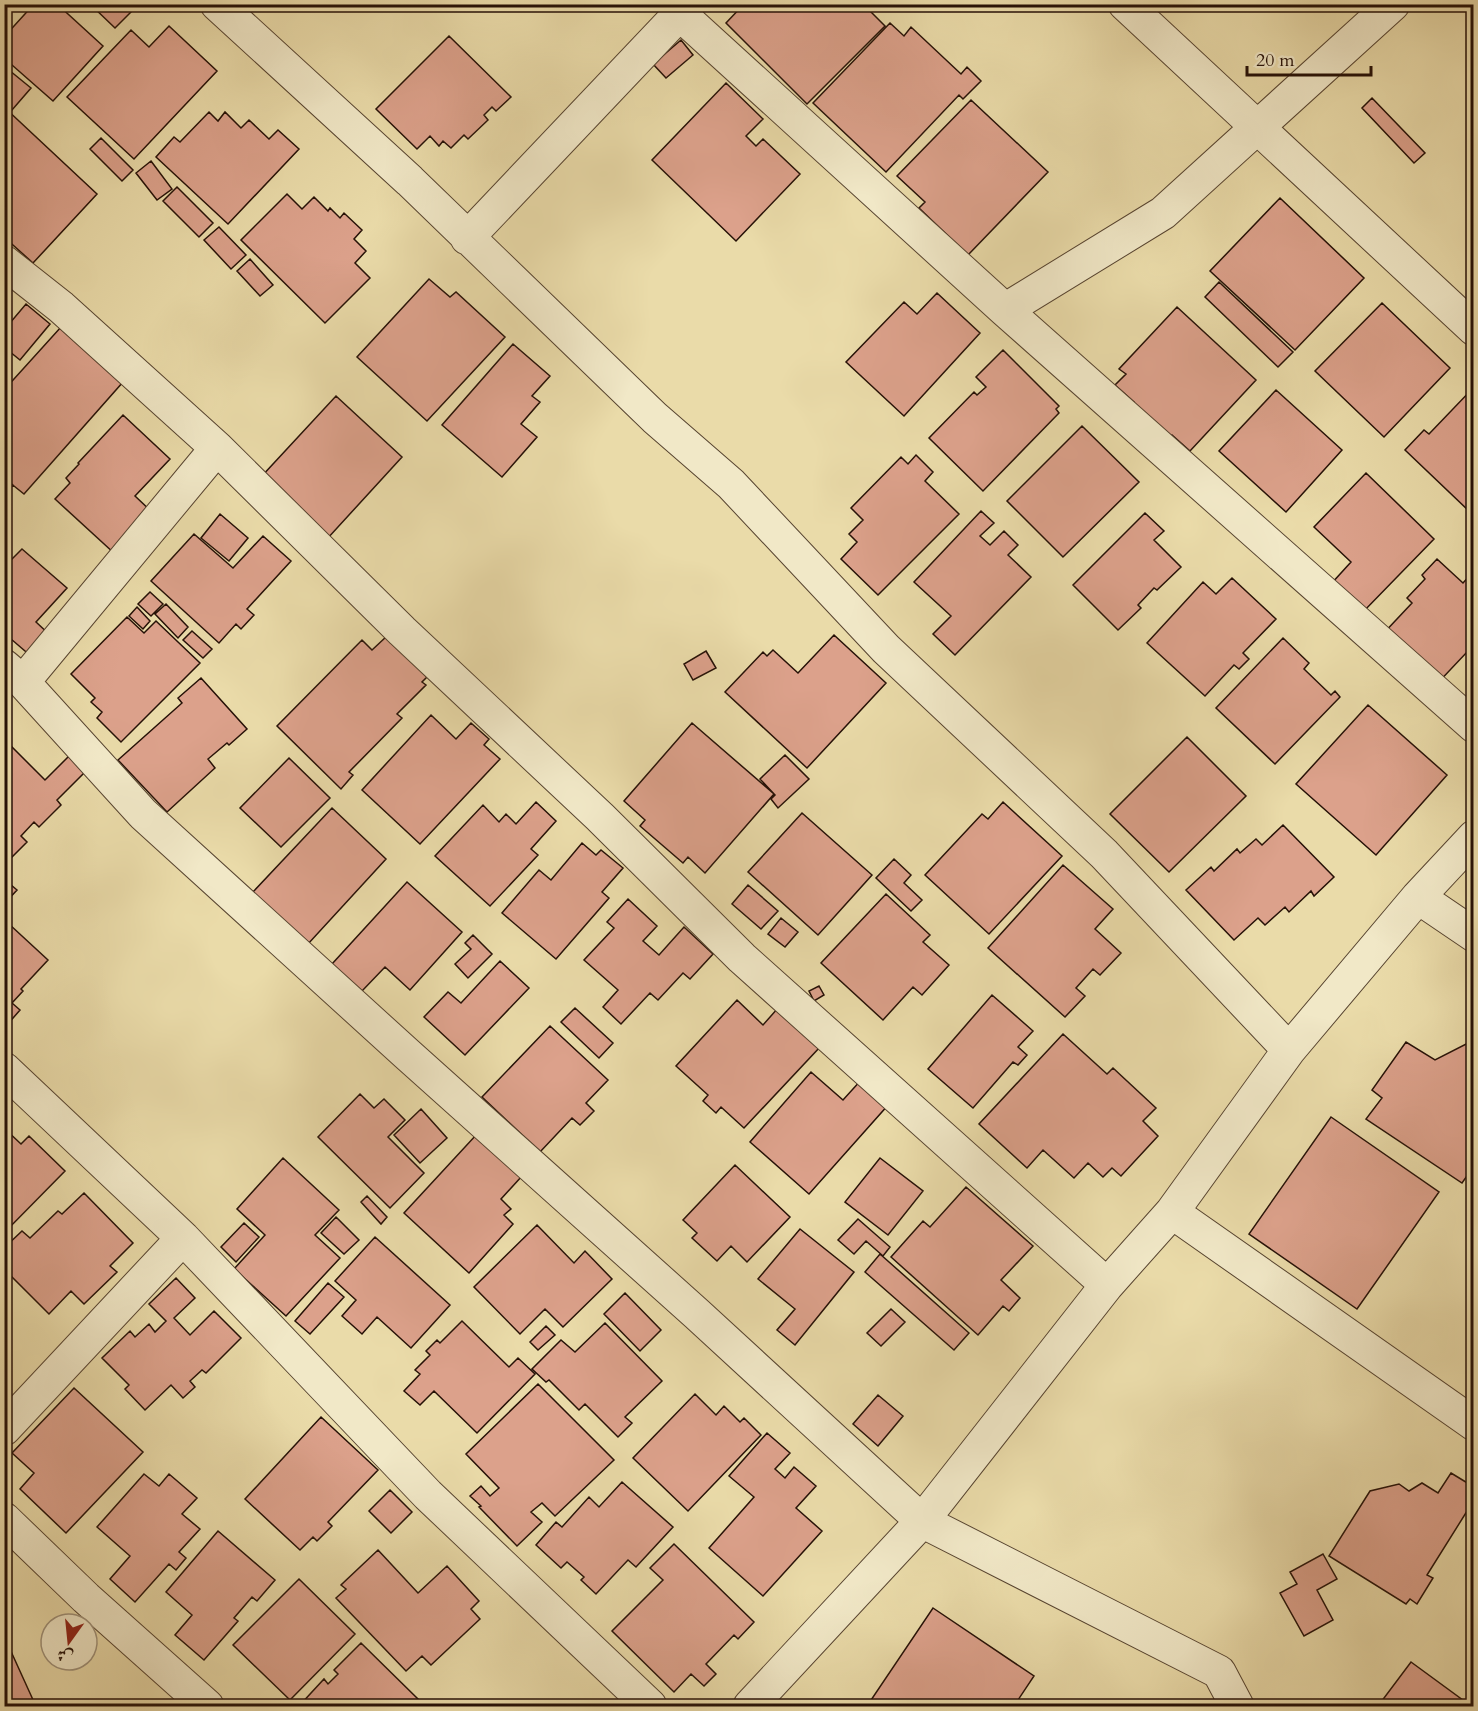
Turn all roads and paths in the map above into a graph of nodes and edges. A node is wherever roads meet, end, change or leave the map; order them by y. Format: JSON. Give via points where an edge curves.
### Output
{"nodes":[{"id":1,"x":217,"y":4,"type":"edge"},
{"id":2,"x":1125,"y":4,"type":"edge"},
{"id":3,"x":1393,"y":4,"type":"edge"},
{"id":4,"x":685,"y":9,"type":"edge"},
{"id":5,"x":1257,"y":128,"type":"junction"},
{"id":6,"x":467,"y":238,"type":"junction"},
{"id":7,"x":4,"y":262,"type":"edge"},
{"id":8,"x":1005,"y":309,"type":"junction"},
{"id":9,"x":1473,"y":329,"type":"edge"},
{"id":10,"x":217,"y":448,"type":"junction"},
{"id":11,"x":14,"y":674,"type":"edge"},
{"id":12,"x":1473,"y":726,"type":"edge"},
{"id":13,"x":1473,"y":837,"type":"edge"},
{"id":14,"x":1418,"y":897,"type":"junction"},
{"id":15,"x":1473,"y":935,"type":"edge"},
{"id":16,"x":1289,"y":1050,"type":"junction"},
{"id":17,"x":4,"y":1069,"type":"edge"},
{"id":18,"x":1172,"y":1212,"type":"junction"},
{"id":19,"x":183,"y":1238,"type":"junction"},
{"id":20,"x":1107,"y":1285,"type":"junction"},
{"id":21,"x":1473,"y":1424,"type":"edge"},
{"id":22,"x":4,"y":1429,"type":"edge"},
{"id":23,"x":4,"y":1519,"type":"edge"},
{"id":24,"x":922,"y":1521,"type":"junction"},
{"id":25,"x":207,"y":1707,"type":"edge"},
{"id":26,"x":650,"y":1707,"type":"edge"},
{"id":27,"x":750,"y":1707,"type":"edge"},
{"id":28,"x":1237,"y":1707,"type":"edge"}],
"edges":[{"from":1,"to":6,"type":"street"},
{"from":2,"to":5,"type":"street"},
{"from":3,"to":5,"type":"street"},
{"from":4,"to":6,"type":"street"},
{"from":4,"to":8,"type":"street"},
{"from":5,"to":8,"type":"street","via":[[1163,213]]},
{"from":5,"to":9,"type":"street"},
{"from":6,"to":16,"type":"street","via":[[655,418],[731,484],[886,649],[1104,854]]},
{"from":7,"to":10,"type":"street"},
{"from":8,"to":12,"type":"street"},
{"from":10,"to":11,"type":"street"},
{"from":10,"to":20,"type":"street","via":[[742,958]]},
{"from":11,"to":24,"type":"street","via":[[143,814]]},
{"from":13,"to":14,"type":"street"},
{"from":14,"to":15,"type":"street"},
{"from":14,"to":16,"type":"street"},
{"from":16,"to":18,"type":"street"},
{"from":17,"to":19,"type":"street"},
{"from":18,"to":20,"type":"street"},
{"from":18,"to":21,"type":"street"},
{"from":19,"to":22,"type":"street"},
{"from":19,"to":26,"type":"street","via":[[428,1495]]},
{"from":20,"to":24,"type":"street"},
{"from":23,"to":25,"type":"street"},
{"from":24,"to":27,"type":"street"},
{"from":24,"to":28,"type":"street","via":[[1219,1672]]}]}
